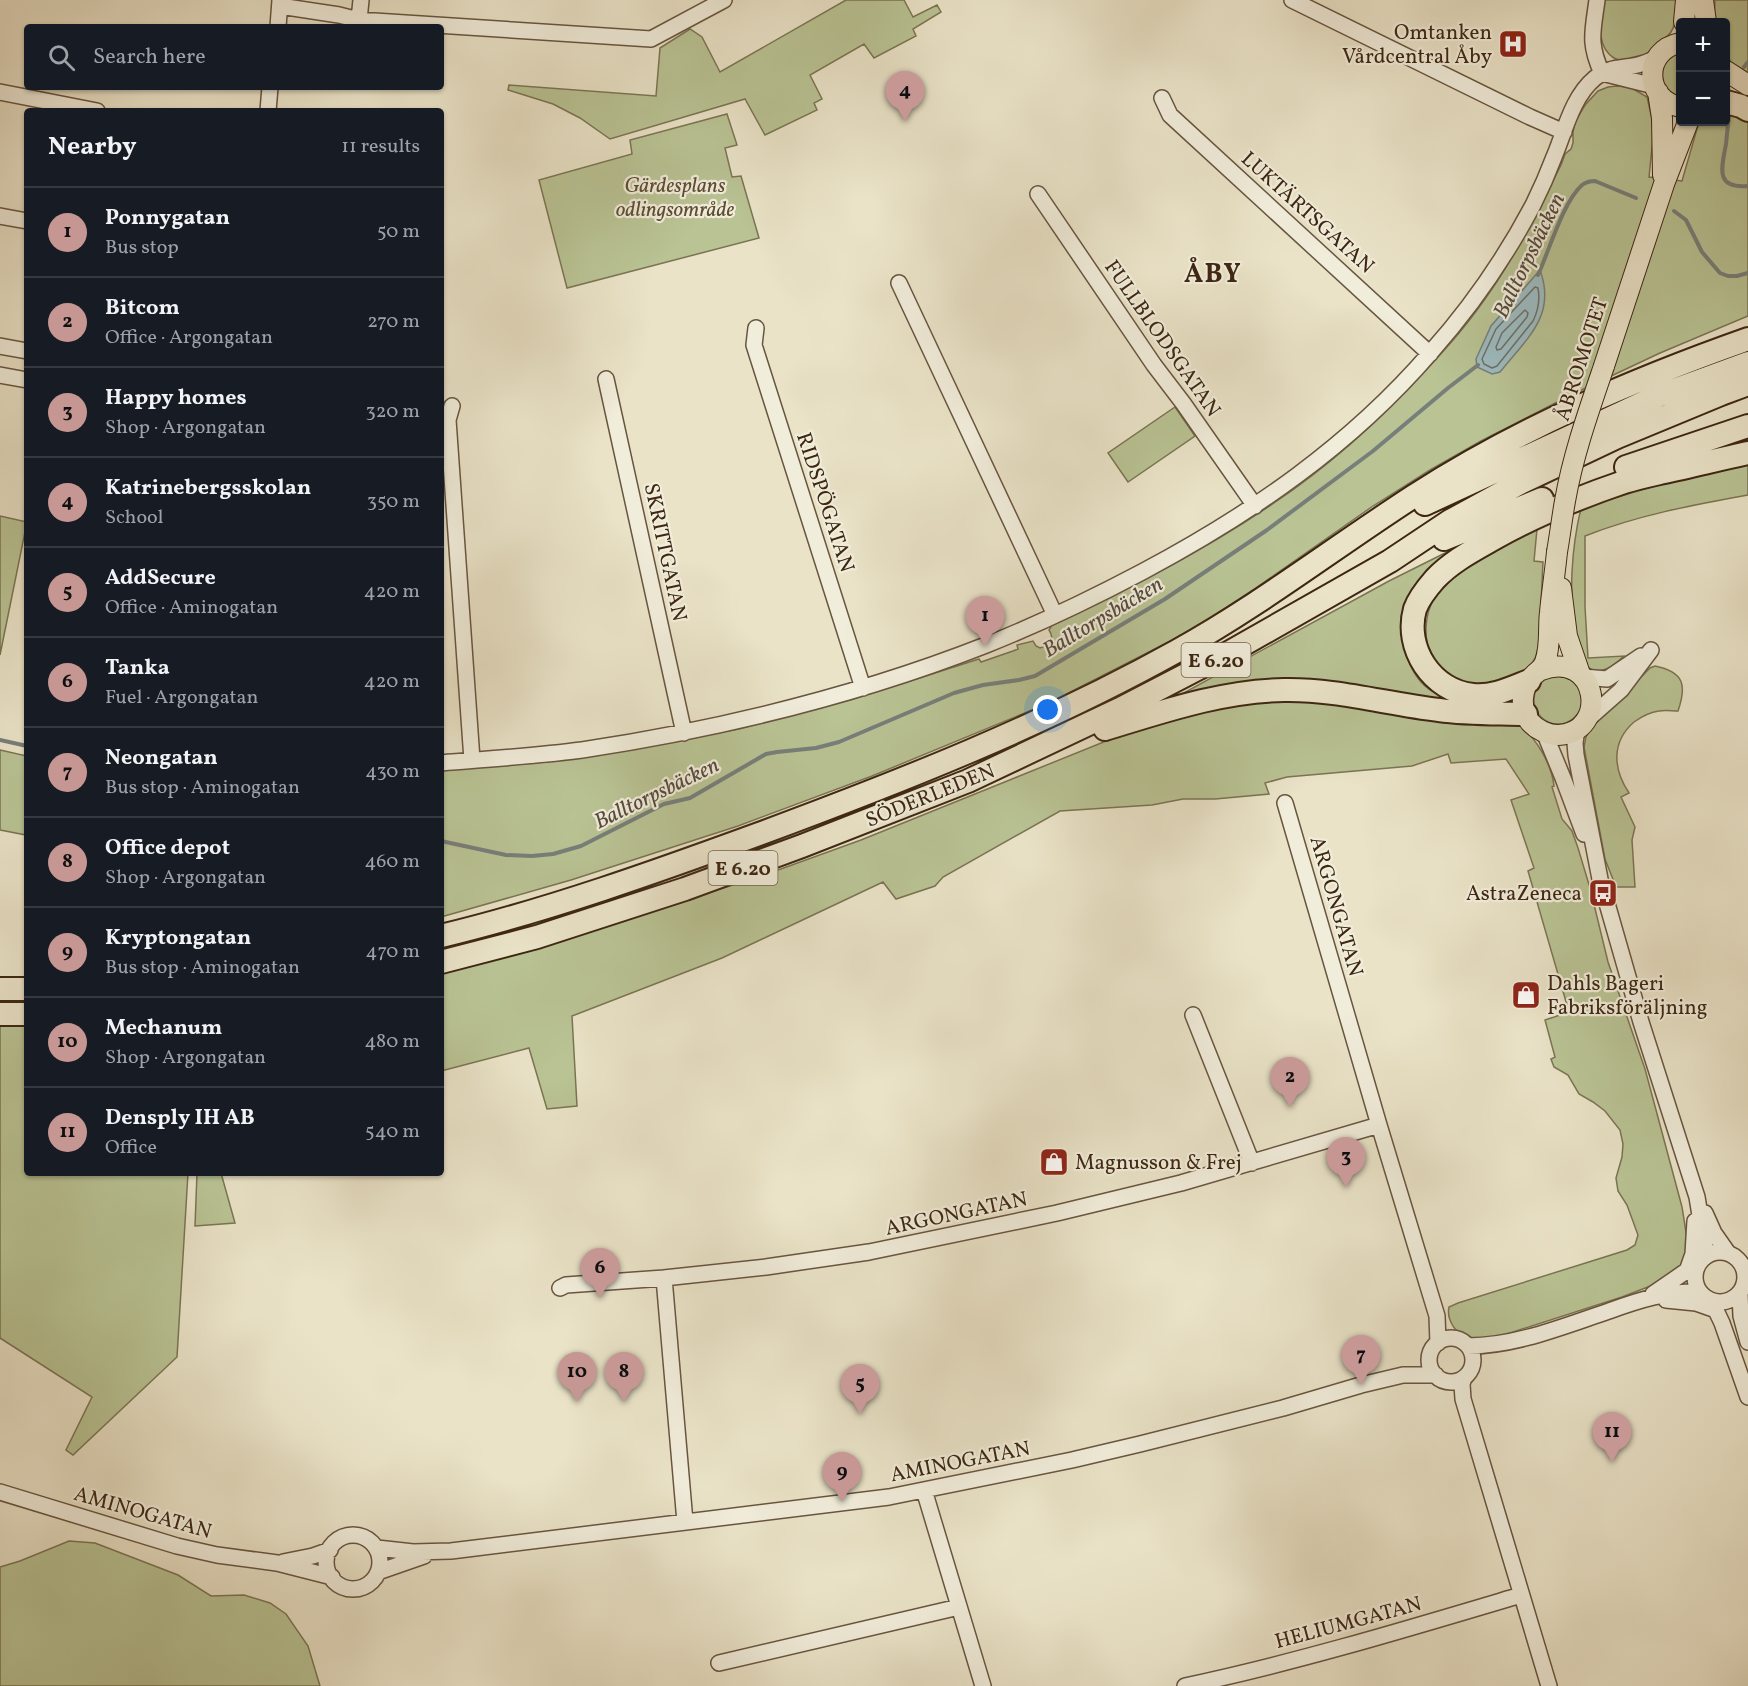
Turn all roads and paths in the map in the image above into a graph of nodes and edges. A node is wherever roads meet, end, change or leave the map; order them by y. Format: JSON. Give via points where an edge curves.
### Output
{"nodes":[{"id":1,"x":361,"y":0,"type":"edge"},
{"id":2,"x":724,"y":0,"type":"edge"},
{"id":3,"x":1292,"y":0,"type":"edge"},
{"id":4,"x":1597,"y":0,"type":"edge"},
{"id":5,"x":1686,"y":0,"type":"edge"},
{"id":6,"x":1703,"y":0,"type":"edge"},
{"id":7,"x":280,"y":3,"type":"edge"},
{"id":8,"x":1684,"y":18,"type":"edge"},
{"id":9,"x":1705,"y":18,"type":"edge"},
{"id":10,"x":359,"y":20,"type":"junction"},
{"id":11,"x":278,"y":24,"type":"edge"},
{"id":12,"x":420,"y":24,"type":"edge"},
{"id":13,"x":444,"y":26,"type":"edge"},
{"id":14,"x":1676,"y":41,"type":"edge"},
{"id":15,"x":1657,"y":57,"type":"junction"},
{"id":16,"x":1727,"y":72,"type":"edge"},
{"id":17,"x":1602,"y":73,"type":"junction"},
{"id":18,"x":1748,"y":85,"type":"edge"},
{"id":19,"x":1656,"y":89,"type":"junction"},
{"id":20,"x":270,"y":90,"type":"edge"},
{"id":21,"x":0,"y":92,"type":"edge"},
{"id":22,"x":1162,"y":98,"type":"dead end"},
{"id":23,"x":1730,"y":103,"type":"edge"},
{"id":24,"x":1676,"y":104,"type":"edge"},
{"id":25,"x":82,"y":108,"type":"edge"},
{"id":26,"x":268,"y":108,"type":"edge"},
{"id":27,"x":1748,"y":110,"type":"edge"},
{"id":28,"x":1686,"y":126,"type":"edge"},
{"id":29,"x":1564,"y":132,"type":"junction"},
{"id":30,"x":1664,"y":184,"type":"junction"},
{"id":31,"x":1038,"y":194,"type":"dead end"},
{"id":32,"x":0,"y":216,"type":"edge"},
{"id":33,"x":24,"y":220,"type":"edge"},
{"id":34,"x":899,"y":283,"type":"dead end"},
{"id":35,"x":1748,"y":326,"type":"edge"},
{"id":36,"x":756,"y":328,"type":"dead end"},
{"id":37,"x":1748,"y":339,"type":"edge"},
{"id":38,"x":0,"y":346,"type":"edge"},
{"id":39,"x":24,"y":350,"type":"edge"},
{"id":40,"x":1430,"y":354,"type":"junction"},
{"id":41,"x":1689,"y":360,"type":"junction"},
{"id":42,"x":1748,"y":363,"type":"edge"},
{"id":43,"x":0,"y":375,"type":"edge"},
{"id":44,"x":24,"y":379,"type":"edge"},
{"id":45,"x":606,"y":379,"type":"dead end"},
{"id":46,"x":1748,"y":384,"type":"edge"},
{"id":47,"x":452,"y":406,"type":"dead end"},
{"id":48,"x":1748,"y":426,"type":"edge"},
{"id":49,"x":1748,"y":453,"type":"edge"},
{"id":50,"x":1655,"y":458,"type":"junction"},
{"id":51,"x":1626,"y":481,"type":"junction"},
{"id":52,"x":1255,"y":506,"type":"junction"},
{"id":53,"x":1350,"y":540,"type":"junction"},
{"id":54,"x":1557,"y":552,"type":"junction"},
{"id":55,"x":1390,"y":561,"type":"junction"},
{"id":56,"x":1055,"y":615,"type":"junction"},
{"id":57,"x":1535,"y":675,"type":"junction"},
{"id":58,"x":1582,"y":676,"type":"junction"},
{"id":59,"x":863,"y":688,"type":"junction"},
{"id":60,"x":1526,"y":714,"type":"junction"},
{"id":61,"x":1581,"y":725,"type":"junction"},
{"id":62,"x":1544,"y":732,"type":"junction"},
{"id":63,"x":684,"y":733,"type":"junction"},
{"id":64,"x":1036,"y":750,"type":"junction"},
{"id":65,"x":472,"y":760,"type":"junction"},
{"id":66,"x":444,"y":763,"type":"edge"},
{"id":67,"x":1285,"y":803,"type":"dead end"},
{"id":68,"x":1599,"y":879,"type":"junction"},
{"id":69,"x":444,"y":935,"type":"edge"},
{"id":70,"x":444,"y":961,"type":"edge"},
{"id":71,"x":0,"y":989,"type":"edge"},
{"id":72,"x":24,"y":989,"type":"edge"},
{"id":73,"x":0,"y":1014,"type":"edge"},
{"id":74,"x":24,"y":1014,"type":"edge"},
{"id":75,"x":1193,"y":1015,"type":"dead end"},
{"id":76,"x":1379,"y":1125,"type":"junction"},
{"id":77,"x":1252,"y":1163,"type":"junction"},
{"id":78,"x":1697,"y":1197,"type":"junction"},
{"id":79,"x":1702,"y":1259,"type":"junction"},
{"id":80,"x":1739,"y":1260,"type":"edge"},
{"id":81,"x":1687,"y":1271,"type":"junction"},
{"id":82,"x":664,"y":1278,"type":"junction"},
{"id":83,"x":1744,"y":1286,"type":"edge"},
{"id":84,"x":560,"y":1288,"type":"dead end"},
{"id":85,"x":1699,"y":1292,"type":"junction"},
{"id":86,"x":1645,"y":1298,"type":"junction"},
{"id":87,"x":1714,"y":1306,"type":"junction"},
{"id":88,"x":1437,"y":1316,"type":"junction"},
{"id":89,"x":1748,"y":1342,"type":"edge"},
{"id":90,"x":1462,"y":1343,"type":"junction"},
{"id":91,"x":1503,"y":1344,"type":"junction"},
{"id":92,"x":1434,"y":1348,"type":"junction"},
{"id":93,"x":1468,"y":1372,"type":"junction"},
{"id":94,"x":1403,"y":1375,"type":"junction"},
{"id":95,"x":1442,"y":1378,"type":"junction"},
{"id":96,"x":1748,"y":1397,"type":"edge"},
{"id":97,"x":1462,"y":1399,"type":"junction"},
{"id":98,"x":924,"y":1490,"type":"junction"},
{"id":99,"x":0,"y":1492,"type":"edge"},
{"id":100,"x":685,"y":1522,"type":"junction"},
{"id":101,"x":376,"y":1548,"type":"junction"},
{"id":102,"x":330,"y":1550,"type":"junction"},
{"id":103,"x":444,"y":1551,"type":"junction"},
{"id":104,"x":277,"y":1563,"type":"junction"},
{"id":105,"x":378,"y":1572,"type":"junction"},
{"id":106,"x":332,"y":1577,"type":"junction"},
{"id":107,"x":1521,"y":1595,"type":"junction"},
{"id":108,"x":959,"y":1607,"type":"junction"},
{"id":109,"x":719,"y":1663,"type":"dead end"},
{"id":110,"x":983,"y":1686,"type":"edge"},
{"id":111,"x":1185,"y":1686,"type":"edge"},
{"id":112,"x":1549,"y":1686,"type":"edge"}],
"edges":[{"from":1,"to":10,"type":"street"},
{"from":2,"to":13,"type":"street","via":[[651,39]]},
{"from":3,"to":29,"type":"street"},
{"from":4,"to":17,"type":"street","via":[[1592,40]]},
{"from":5,"to":8,"type":"main road"},
{"from":6,"to":9,"type":"main road"},
{"from":7,"to":10,"type":"street"},
{"from":7,"to":11,"type":"street"},
{"from":10,"to":12,"type":"street"},
{"from":14,"to":15,"type":"main road"},
{"from":15,"to":17,"type":"street","via":[[1641,65],[1610,68]]},
{"from":15,"to":19,"type":"main road","name":"ÅBROMOTET","via":[[1653,71]]},
{"from":16,"to":18,"type":"main road"},
{"from":17,"to":19,"type":"street"},
{"from":17,"to":29,"type":"street","via":[[1587,85]]},
{"from":19,"to":24,"type":"main road","via":[[1665,100]]},
{"from":19,"to":30,"type":"main road","name":"ÅBROMOTET","via":[[1662,118]]},
{"from":20,"to":26,"type":"street"},
{"from":21,"to":25,"type":"street"},
{"from":22,"to":40,"type":"street","name":"LUKTÄRTSGATAN","via":[[1170,115]]},
{"from":23,"to":27,"type":"highway"},
{"from":28,"to":30,"type":"main road","name":"ÅBROMOTET"},
{"from":29,"to":40,"type":"street","via":[[1514,238],[1469,306]]},
{"from":30,"to":54,"type":"main road","name":"ÅBROMOTET","bridge":true,"via":[[1585,422],[1572,467]]},
{"from":31,"to":52,"type":"street","name":"FULLBLODSGATAN"},
{"from":32,"to":33,"type":"street"},
{"from":34,"to":56,"type":"street"},
{"from":35,"to":41,"type":"highway"},
{"from":36,"to":59,"type":"street","name":"RIDSPÖGATAN","via":[[754,345]]},
{"from":37,"to":41,"type":"highway"},
{"from":38,"to":39,"type":"street"},
{"from":40,"to":52,"type":"street","via":[[1326,454]]},
{"from":41,"to":53,"type":"highway","via":[[1507,441],[1412,497]]},
{"from":42,"to":53,"type":"highway","via":[[1658,396]]},
{"from":43,"to":44,"type":"street"},
{"from":45,"to":63,"type":"street","name":"SKRITTGATAN"},
{"from":46,"to":55,"type":"highway","via":[[1617,437],[1518,484],[1450,521]]},
{"from":47,"to":65,"type":"street","via":[[448,420]]},
{"from":48,"to":50,"type":"highway"},
{"from":49,"to":51,"type":"highway"},
{"from":50,"to":51,"type":"highway"},
{"from":50,"to":55,"type":"highway","via":[[1517,508]]},
{"from":51,"to":57,"type":"highway","via":[[1556,507],[1453,562],[1416,606],[1412,632],[1415,647],[1429,671],[1451,689],[1485,696]]},
{"from":52,"to":56,"type":"street","via":[[1179,552]]},
{"from":53,"to":69,"type":"highway","name":"SÖDERLEDEN","number":"E 6.20","via":[[1179,650],[956,757],[621,883]]},
{"from":54,"to":57,"type":"main road","name":"ÅBROMOTET","via":[[1549,645]]},
{"from":54,"to":58,"type":"main road","name":"ÅBROMOTET","via":[[1567,636]]},
{"from":55,"to":64,"type":"highway","name":"SÖDERLEDEN","number":"E 6.20","via":[[1230,652]]},
{"from":56,"to":59,"type":"street","via":[[985,646]]},
{"from":57,"to":58,"type":"main road","via":[[1551,666],[1561,666]]},
{"from":57,"to":60,"type":"main road","name":"ÅBROMOTET","via":[[1524,693]]},
{"from":58,"to":61,"type":"main road","name":"ÅBROMOTET","via":[[1592,694],[1592,704]]},
{"from":58,"to":61,"type":"street","via":[[1607,680],[1651,650],[1621,690]]},
{"from":59,"to":63,"type":"street"},
{"from":60,"to":62,"type":"main road"},
{"from":60,"to":64,"type":"highway","via":[[1462,713],[1284,690],[1182,705]]},
{"from":61,"to":62,"type":"main road","via":[[1561,735]]},
{"from":61,"to":68,"type":"street","via":[[1576,755]]},
{"from":62,"to":68,"type":"street"},
{"from":63,"to":65,"type":"street","via":[[579,750]]},
{"from":64,"to":70,"type":"highway","name":"SÖDERLEDEN","number":"E 6.20","via":[[968,781],[685,889],[537,937]]},
{"from":65,"to":66,"type":"street"},
{"from":67,"to":76,"type":"street","name":"ARGONGATAN"},
{"from":68,"to":78,"type":"street"},
{"from":71,"to":72,"type":"highway"},
{"from":73,"to":74,"type":"highway"},
{"from":75,"to":77,"type":"street"},
{"from":76,"to":77,"type":"street","name":"ARGONGATAN"},
{"from":76,"to":88,"type":"street","name":"ARGONGATAN"},
{"from":77,"to":82,"type":"street","name":"ARGONGATAN","via":[[1057,1213],[869,1252]]},
{"from":78,"to":79,"type":"street","via":[[1705,1245]]},
{"from":78,"to":80,"type":"street","via":[[1714,1233]]},
{"from":78,"to":81,"type":"street","via":[[1693,1254]]},
{"from":79,"to":80,"type":"street","via":[[1716,1252]]},
{"from":79,"to":81,"type":"street"},
{"from":79,"to":85,"type":"street","via":[[1694,1276]]},
{"from":80,"to":83,"type":"street","via":[[1746,1277]]},
{"from":81,"to":86,"type":"street"},
{"from":82,"to":84,"type":"street","name":"ARGONGATAN"},
{"from":82,"to":100,"type":"street"},
{"from":83,"to":87,"type":"street","via":[[1728,1302]]},
{"from":83,"to":89,"type":"street","via":[[1741,1316]]},
{"from":85,"to":86,"type":"street"},
{"from":85,"to":87,"type":"street"},
{"from":86,"to":87,"type":"street"},
{"from":86,"to":91,"type":"street"},
{"from":87,"to":96,"type":"street"},
{"from":88,"to":90,"type":"street","name":"ARGONGATAN"},
{"from":88,"to":92,"type":"street","name":"ARGONGATAN"},
{"from":90,"to":91,"type":"street"},
{"from":90,"to":92,"type":"street","via":[[1450,1338]]},
{"from":90,"to":93,"type":"street","via":[[1471,1352]]},
{"from":91,"to":93,"type":"street"},
{"from":92,"to":94,"type":"street","name":"AMINOGATAN"},
{"from":92,"to":95,"type":"street","via":[[1430,1365]]},
{"from":93,"to":95,"type":"street","via":[[1453,1382]]},
{"from":93,"to":97,"type":"street","via":[[1462,1384]]},
{"from":94,"to":95,"type":"street","name":"AMINOGATAN"},
{"from":94,"to":98,"type":"street","name":"AMINOGATAN","via":[[1140,1444]]},
{"from":95,"to":97,"type":"street"},
{"from":97,"to":107,"type":"street"},
{"from":98,"to":100,"type":"street","name":"AMINOGATAN"},
{"from":98,"to":108,"type":"street"},
{"from":99,"to":104,"type":"street","name":"AMINOGATAN","via":[[177,1546]]},
{"from":100,"to":103,"type":"street","name":"AMINOGATAN"},
{"from":101,"to":102,"type":"street","name":"AMINOGATAN","via":[[368,1539],[350,1535],[338,1540]]},
{"from":101,"to":103,"type":"street","name":"AMINOGATAN"},
{"from":101,"to":105,"type":"street"},
{"from":102,"to":104,"type":"street","name":"AMINOGATAN"},
{"from":102,"to":106,"type":"street","via":[[327,1567]]},
{"from":103,"to":105,"type":"street","name":"AMINOGATAN"},
{"from":104,"to":106,"type":"street","name":"AMINOGATAN"},
{"from":105,"to":106,"type":"street","name":"AMINOGATAN","via":[[368,1584],[354,1588],[343,1586]]},
{"from":107,"to":111,"type":"street","name":"HELIUMGATAN","via":[[1326,1651]]},
{"from":107,"to":112,"type":"street"},
{"from":108,"to":109,"type":"street"},
{"from":108,"to":110,"type":"street"}]}
